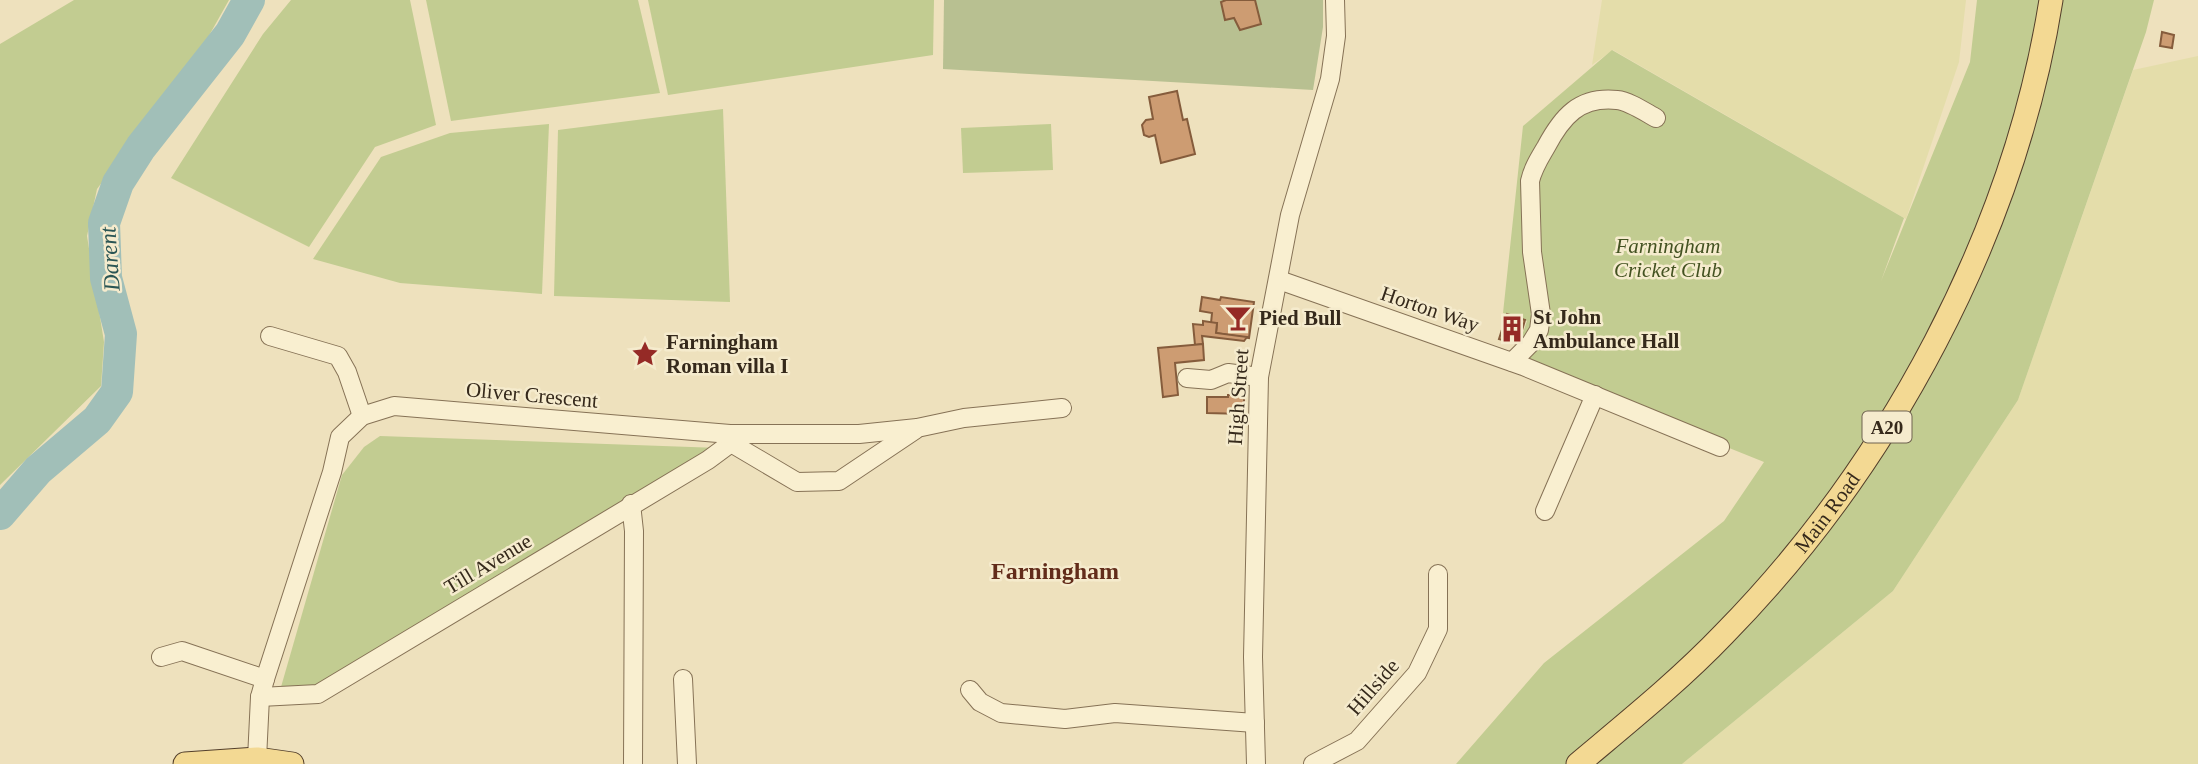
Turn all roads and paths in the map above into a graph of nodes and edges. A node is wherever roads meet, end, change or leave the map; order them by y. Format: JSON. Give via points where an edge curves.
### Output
{"nodes":[{"id":1,"x":1335,"y":0,"type":"edge"},
{"id":2,"x":2051,"y":0,"type":"edge"},
{"id":3,"x":1656,"y":118,"type":"dead end"},
{"id":4,"x":1279,"y":280,"type":"junction"},
{"id":5,"x":270,"y":336,"type":"dead end"},
{"id":6,"x":1512,"y":362,"type":"junction"},
{"id":7,"x":1259,"y":376,"type":"junction"},
{"id":8,"x":1187,"y":378,"type":"dead end"},
{"id":9,"x":1595,"y":395,"type":"junction"},
{"id":10,"x":1062,"y":408,"type":"dead end"},
{"id":11,"x":362,"y":416,"type":"junction"},
{"id":12,"x":917,"y":428,"type":"junction"},
{"id":13,"x":731,"y":439,"type":"junction"},
{"id":14,"x":1720,"y":447,"type":"dead end"},
{"id":15,"x":631,"y":505,"type":"junction"},
{"id":16,"x":1545,"y":511,"type":"dead end"},
{"id":17,"x":1438,"y":574,"type":"dead end"},
{"id":18,"x":161,"y":657,"type":"dead end"},
{"id":19,"x":265,"y":679,"type":"junction"},
{"id":20,"x":683,"y":679,"type":"dead end"},
{"id":21,"x":970,"y":691,"type":"dead end"},
{"id":22,"x":260,"y":697,"type":"junction"},
{"id":23,"x":1255,"y":723,"type":"junction"},
{"id":24,"x":257,"y":759,"type":"junction"},
{"id":25,"x":185,"y":764,"type":"edge"},
{"id":26,"x":292,"y":764,"type":"edge"},
{"id":27,"x":633,"y":764,"type":"edge"},
{"id":28,"x":687,"y":764,"type":"edge"},
{"id":29,"x":1256,"y":764,"type":"edge"},
{"id":30,"x":1312,"y":764,"type":"edge"},
{"id":31,"x":1578,"y":764,"type":"edge"}],
"edges":[{"from":1,"to":4,"type":"street","name":"High Street","via":[[1330,79],[1290,215]]},
{"from":2,"to":31,"type":"main road","name":"Main Road","number":"A20","via":[[2035,76],[1998,197],[1950,312],[1898,411],[1847,488],[1760,595],[1690,668]]},
{"from":3,"to":6,"type":"street","via":[[1619,100],[1597,101],[1580,105],[1555,130],[1530,181],[1539,330]]},
{"from":4,"to":6,"type":"street","name":"Horton Way"},
{"from":4,"to":7,"type":"street","name":"High Street"},
{"from":5,"to":11,"type":"street","via":[[338,356]]},
{"from":6,"to":9,"type":"street","name":"Horton Way"},
{"from":7,"to":8,"type":"street","via":[[1228,373],[1211,380]]},
{"from":7,"to":23,"type":"street","name":"High Street"},
{"from":9,"to":14,"type":"street","name":"Horton Way"},
{"from":9,"to":16,"type":"street"},
{"from":10,"to":12,"type":"street","name":"Oliver Crescent"},
{"from":11,"to":13,"type":"street","name":"Oliver Crescent","via":[[394,406]]},
{"from":11,"to":19,"type":"street","via":[[340,437]]},
{"from":12,"to":13,"type":"street","name":"Oliver Crescent"},
{"from":12,"to":13,"type":"street","via":[[839,481],[797,482]]},
{"from":13,"to":15,"type":"street","name":"Till Avenue","via":[[708,460]]},
{"from":15,"to":22,"type":"street","name":"Till Avenue","via":[[318,694]]},
{"from":15,"to":27,"type":"street"},
{"from":17,"to":30,"type":"street","name":"Hillside","via":[[1438,629],[1417,673],[1357,741]]},
{"from":18,"to":19,"type":"street","via":[[182,651]]},
{"from":19,"to":22,"type":"street"},
{"from":20,"to":28,"type":"street"},
{"from":21,"to":23,"type":"street","via":[[1001,713],[1065,719],[1115,713]]},
{"from":22,"to":24,"type":"street"},
{"from":23,"to":29,"type":"street","name":"High Street"},
{"from":24,"to":25,"type":"main road"},
{"from":24,"to":26,"type":"main road"}]}
